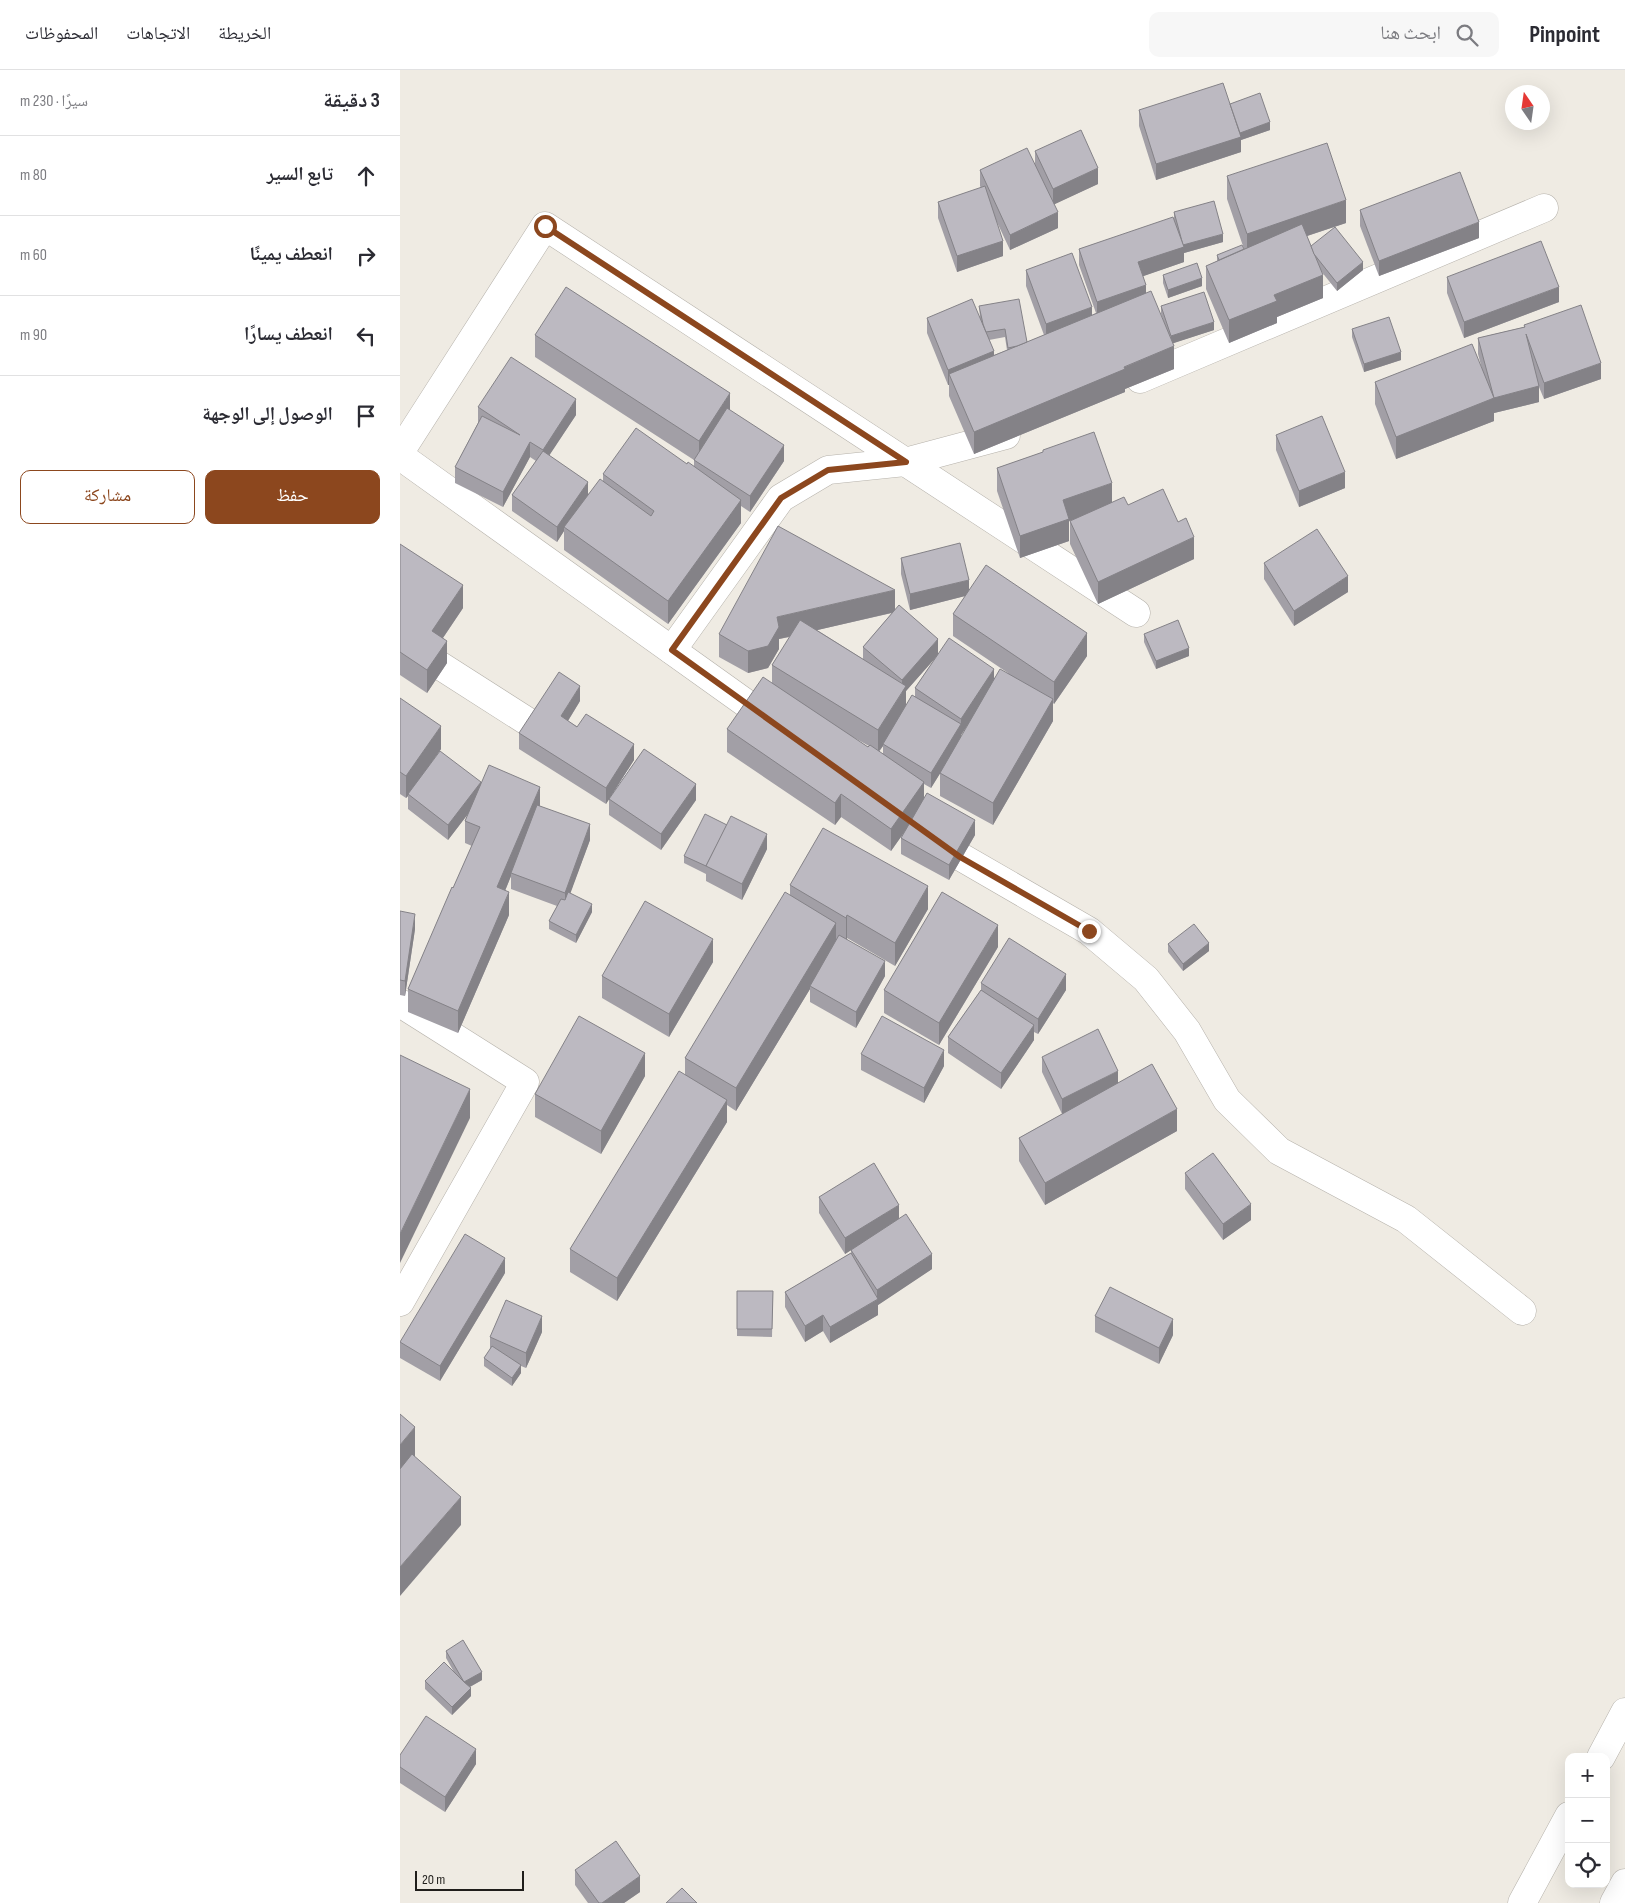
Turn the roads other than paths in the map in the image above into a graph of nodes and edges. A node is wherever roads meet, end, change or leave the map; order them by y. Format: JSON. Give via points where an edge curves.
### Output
{"nodes":[{"id":1,"x":1544,"y":208,"type":"dead end"},
{"id":2,"x":1114,"y":390,"type":"edge"},
{"id":3,"x":1032,"y":425,"type":"edge"},
{"id":4,"x":400,"y":452,"type":"edge"},
{"id":5,"x":400,"y":456,"type":"edge"},
{"id":6,"x":906,"y":462,"type":"junction"},
{"id":7,"x":1136,"y":613,"type":"dead end"},
{"id":8,"x":400,"y":640,"type":"edge"},
{"id":9,"x":672,"y":650,"type":"junction"},
{"id":10,"x":792,"y":736,"type":"edge"},
{"id":11,"x":652,"y":801,"type":"edge"},
{"id":12,"x":912,"y":822,"type":"edge"},
{"id":13,"x":400,"y":1003,"type":"edge"},
{"id":14,"x":400,"y":1302,"type":"edge"},
{"id":15,"x":1522,"y":1311,"type":"dead end"},
{"id":16,"x":1625,"y":1712,"type":"edge"},
{"id":17,"x":1603,"y":1753,"type":"edge"},
{"id":18,"x":1565,"y":1823,"type":"edge"},
{"id":19,"x":1625,"y":1883,"type":"edge"},
{"id":20,"x":1522,"y":1903,"type":"edge"},
{"id":21,"x":1614,"y":1903,"type":"edge"}],
"edges":[{"from":1,"to":2,"type":"main road"},
{"from":3,"to":6,"type":"main road","via":[[1014,433]]},
{"from":4,"to":6,"type":"main road","via":[[545,226]]},
{"from":5,"to":9,"type":"main road"},
{"from":6,"to":7,"type":"main road"},
{"from":6,"to":9,"type":"main road","via":[[828,470],[781,498]]},
{"from":8,"to":11,"type":"main road"},
{"from":9,"to":10,"type":"main road"},
{"from":12,"to":15,"type":"main road","via":[[960,857],[1089,931],[1146,979],[1187,1031],[1227,1100],[1279,1151],[1406,1219]]},
{"from":13,"to":14,"type":"main road","via":[[525,1082]]},
{"from":16,"to":17,"type":"main road"},
{"from":18,"to":20,"type":"main road"},
{"from":19,"to":21,"type":"main road"}]}
